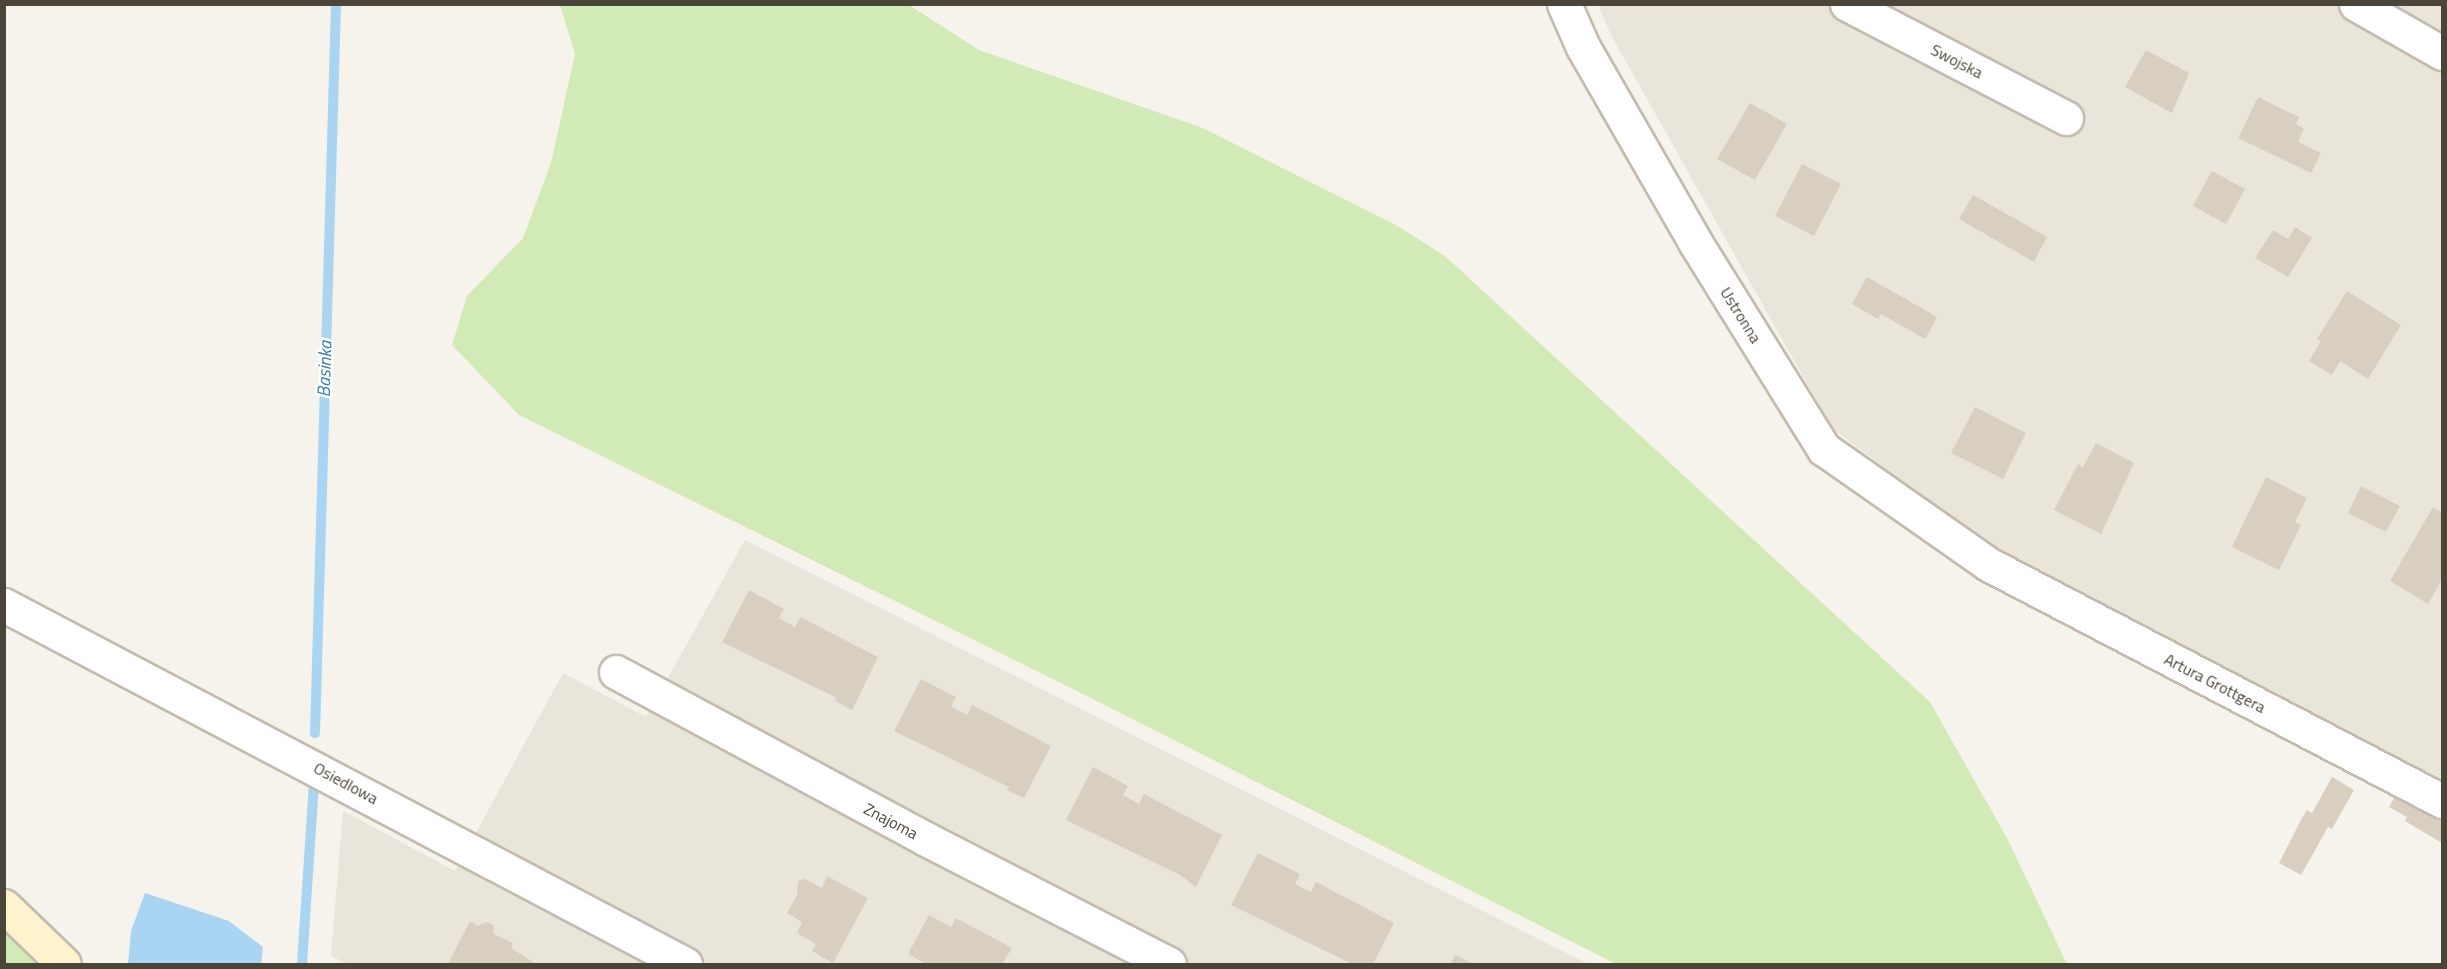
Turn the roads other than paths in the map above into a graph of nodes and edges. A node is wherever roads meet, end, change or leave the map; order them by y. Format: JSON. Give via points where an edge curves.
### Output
{"nodes":[{"id":1,"x":1564,"y":4,"type":"edge"},
{"id":2,"x":1847,"y":4,"type":"edge"},
{"id":3,"x":2356,"y":4,"type":"edge"},
{"id":4,"x":2442,"y":53,"type":"edge"},
{"id":5,"x":2066,"y":118,"type":"dead end"},
{"id":6,"x":1988,"y":564,"type":"joint"},
{"id":7,"x":4,"y":605,"type":"edge"},
{"id":8,"x":616,"y":672,"type":"dead end"},
{"id":9,"x":2442,"y":801,"type":"edge"},
{"id":10,"x":4,"y":906,"type":"edge"},
{"id":11,"x":64,"y":964,"type":"edge"},
{"id":12,"x":685,"y":964,"type":"edge"},
{"id":13,"x":1169,"y":964,"type":"edge"}],
"edges":[{"from":1,"to":6,"type":"street","name":"Ustronna","via":[[1582,47],[1695,242],[1824,449]]},
{"from":2,"to":5,"type":"street","name":"Swojska"},
{"from":3,"to":4,"type":"street"},
{"from":6,"to":9,"type":"street","name":"Artura Grottgera"},
{"from":7,"to":12,"type":"street","name":"Osiedlowa"},
{"from":8,"to":13,"type":"street","name":"Znajoma"},
{"from":10,"to":11,"type":"main road"}]}
